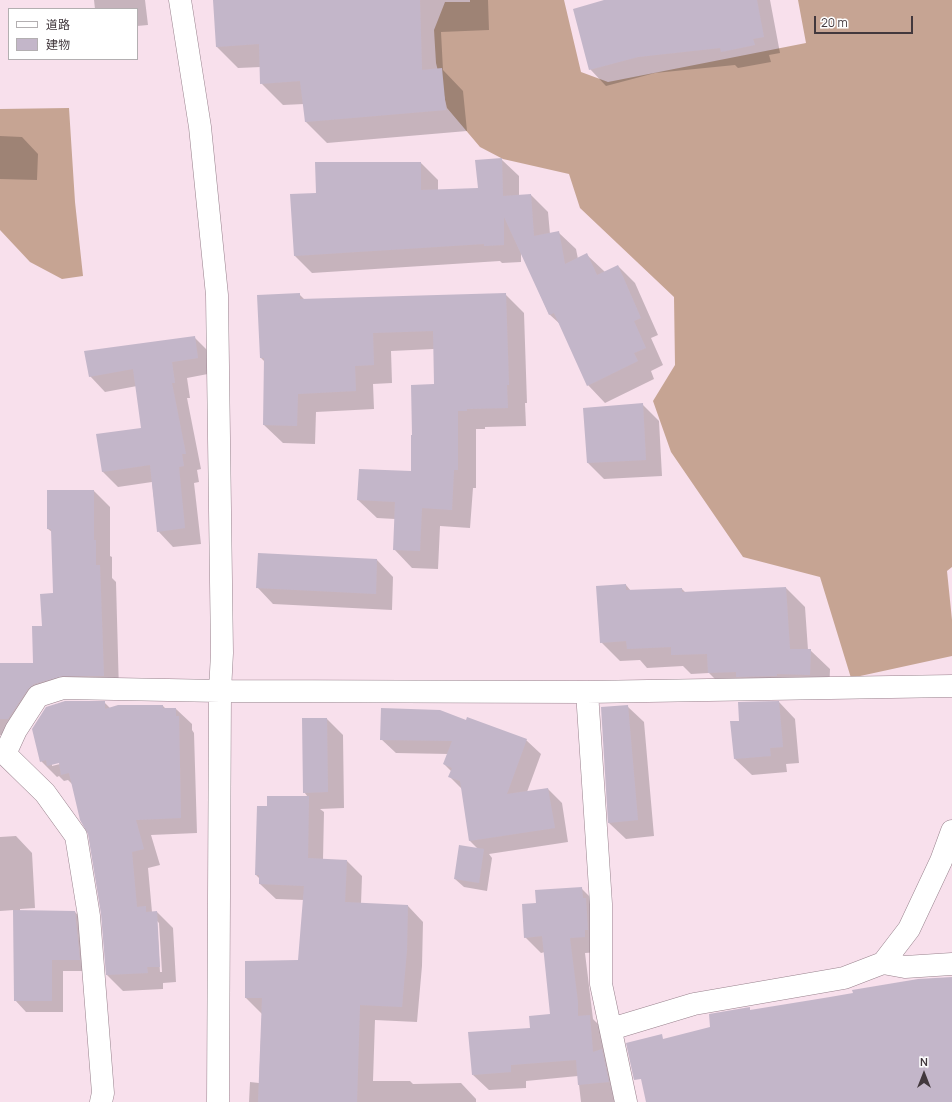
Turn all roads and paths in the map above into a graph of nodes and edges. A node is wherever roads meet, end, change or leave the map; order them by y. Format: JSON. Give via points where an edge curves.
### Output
{"nodes":[{"id":1,"x":180,"y":0,"type":"edge"},
{"id":2,"x":952,"y":686,"type":"edge"},
{"id":3,"x":220,"y":691,"type":"junction"},
{"id":4,"x":587,"y":692,"type":"junction"},
{"id":5,"x":2,"y":753,"type":"edge"},
{"id":6,"x":952,"y":831,"type":"edge"},
{"id":7,"x":883,"y":963,"type":"junction"},
{"id":8,"x":952,"y":964,"type":"edge"},
{"id":9,"x":610,"y":1029,"type":"junction"},
{"id":10,"x":101,"y":1102,"type":"edge"},
{"id":11,"x":218,"y":1102,"type":"edge"},
{"id":12,"x":626,"y":1102,"type":"edge"}],
"edges":[{"from":1,"to":3,"type":"street","via":[[200,127],[217,295],[222,653]]},
{"from":2,"to":4,"type":"street"},
{"from":3,"to":4,"type":"street"},
{"from":3,"to":5,"type":"street","via":[[63,688],[38,696]]},
{"from":3,"to":11,"type":"street"},
{"from":4,"to":9,"type":"street","via":[[601,904],[601,984]]},
{"from":5,"to":10,"type":"street","via":[[45,793],[76,836],[89,916],[103,1093]]},
{"from":6,"to":7,"type":"street","via":[[909,929]]},
{"from":7,"to":8,"type":"street","via":[[905,967]]},
{"from":7,"to":9,"type":"street","via":[[844,978],[694,1004]]},
{"from":9,"to":12,"type":"street"}]}
